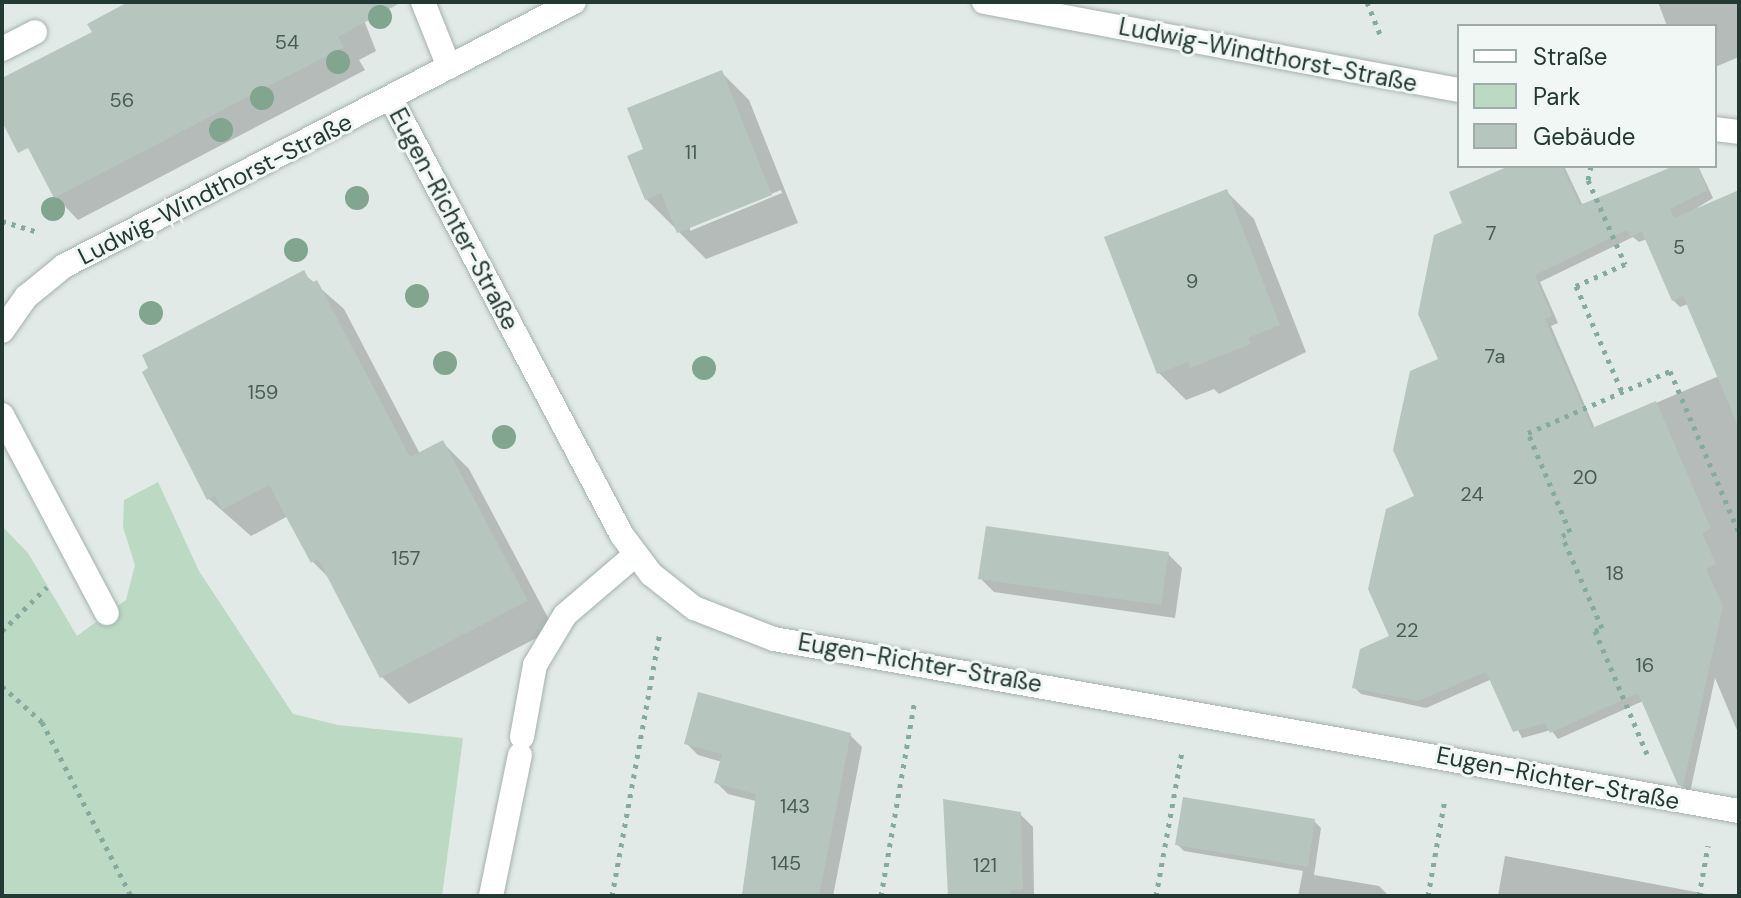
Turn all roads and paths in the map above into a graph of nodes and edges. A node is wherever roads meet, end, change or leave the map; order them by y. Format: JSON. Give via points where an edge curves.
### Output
{"nodes":[{"id":1,"x":423,"y":2,"type":"edge"},
{"id":2,"x":574,"y":2,"type":"edge"},
{"id":3,"x":984,"y":2,"type":"edge"},
{"id":4,"x":35,"y":32,"type":"dead end"},
{"id":5,"x":2,"y":49,"type":"edge"},
{"id":6,"x":449,"y":67,"type":"junction"},
{"id":7,"x":1457,"y":90,"type":"edge"},
{"id":8,"x":391,"y":99,"type":"junction"},
{"id":9,"x":1717,"y":129,"type":"edge"},
{"id":10,"x":1739,"y":132,"type":"edge"},
{"id":11,"x":1591,"y":168,"type":"edge"},
{"id":12,"x":2,"y":331,"type":"edge"},
{"id":13,"x":1622,"y":392,"type":"junction"},
{"id":14,"x":2,"y":415,"type":"edge"},
{"id":15,"x":1739,"y":533,"type":"edge"},
{"id":16,"x":635,"y":555,"type":"junction"},
{"id":17,"x":81,"y":561,"type":"junction"},
{"id":18,"x":668,"y":590,"type":"junction"},
{"id":19,"x":107,"y":613,"type":"dead end"},
{"id":20,"x":2,"y":631,"type":"edge"},
{"id":21,"x":920,"y":663,"type":"junction"},
{"id":22,"x":2,"y":686,"type":"edge"},
{"id":23,"x":1190,"y":709,"type":"junction"},
{"id":24,"x":1453,"y":757,"type":"junction"},
{"id":25,"x":1667,"y":799,"type":"junction"},
{"id":26,"x":1727,"y":809,"type":"edge"},
{"id":27,"x":131,"y":896,"type":"edge"},
{"id":28,"x":491,"y":896,"type":"edge"},
{"id":29,"x":612,"y":896,"type":"edge"},
{"id":30,"x":881,"y":896,"type":"edge"},
{"id":31,"x":1156,"y":896,"type":"edge"},
{"id":32,"x":1428,"y":896,"type":"edge"},
{"id":33,"x":1699,"y":896,"type":"edge"}],
"edges":[{"from":1,"to":6,"type":"street"},
{"from":2,"to":6,"type":"street","name":"Ludwig-Windthorst-Straße"},
{"from":3,"to":7,"type":"street","name":"Ludwig-Windthorst-Straße"},
{"from":4,"to":5,"type":"street"},
{"from":6,"to":8,"type":"street","name":"Ludwig-Windthorst-Straße"},
{"from":8,"to":12,"type":"street","name":"Ludwig-Windthorst-Straße","via":[[64,266],[26,297]]},
{"from":8,"to":16,"type":"street","name":"Eugen-Richter-Straße"},
{"from":9,"to":10,"type":"street"},
{"from":11,"to":13,"type":"path","via":[[1588,180],[1625,264],[1576,286]]},
{"from":13,"to":15,"type":"path","via":[[1670,371]]},
{"from":13,"to":25,"type":"path","via":[[1528,433],[1570,532],[1562,536],[1602,628],[1595,631]]},
{"from":14,"to":17,"type":"street"},
{"from":16,"to":18,"type":"street","name":"Eugen-Richter-Straße"},
{"from":16,"to":28,"type":"street","via":[[565,615],[535,665]]},
{"from":17,"to":19,"type":"street"},
{"from":17,"to":20,"type":"path","via":[[22,606]]},
{"from":18,"to":21,"type":"street","name":"Eugen-Richter-Straße","via":[[746,632]]},
{"from":18,"to":29,"type":"path"},
{"from":21,"to":23,"type":"street","name":"Eugen-Richter-Straße"},
{"from":21,"to":30,"type":"path"},
{"from":22,"to":27,"type":"path","via":[[42,722]]},
{"from":23,"to":24,"type":"street","name":"Eugen-Richter-Straße"},
{"from":23,"to":31,"type":"path"},
{"from":24,"to":25,"type":"street","name":"Eugen-Richter-Straße"},
{"from":24,"to":32,"type":"path"},
{"from":25,"to":26,"type":"street","name":"Eugen-Richter-Straße"},
{"from":26,"to":33,"type":"path"}]}
